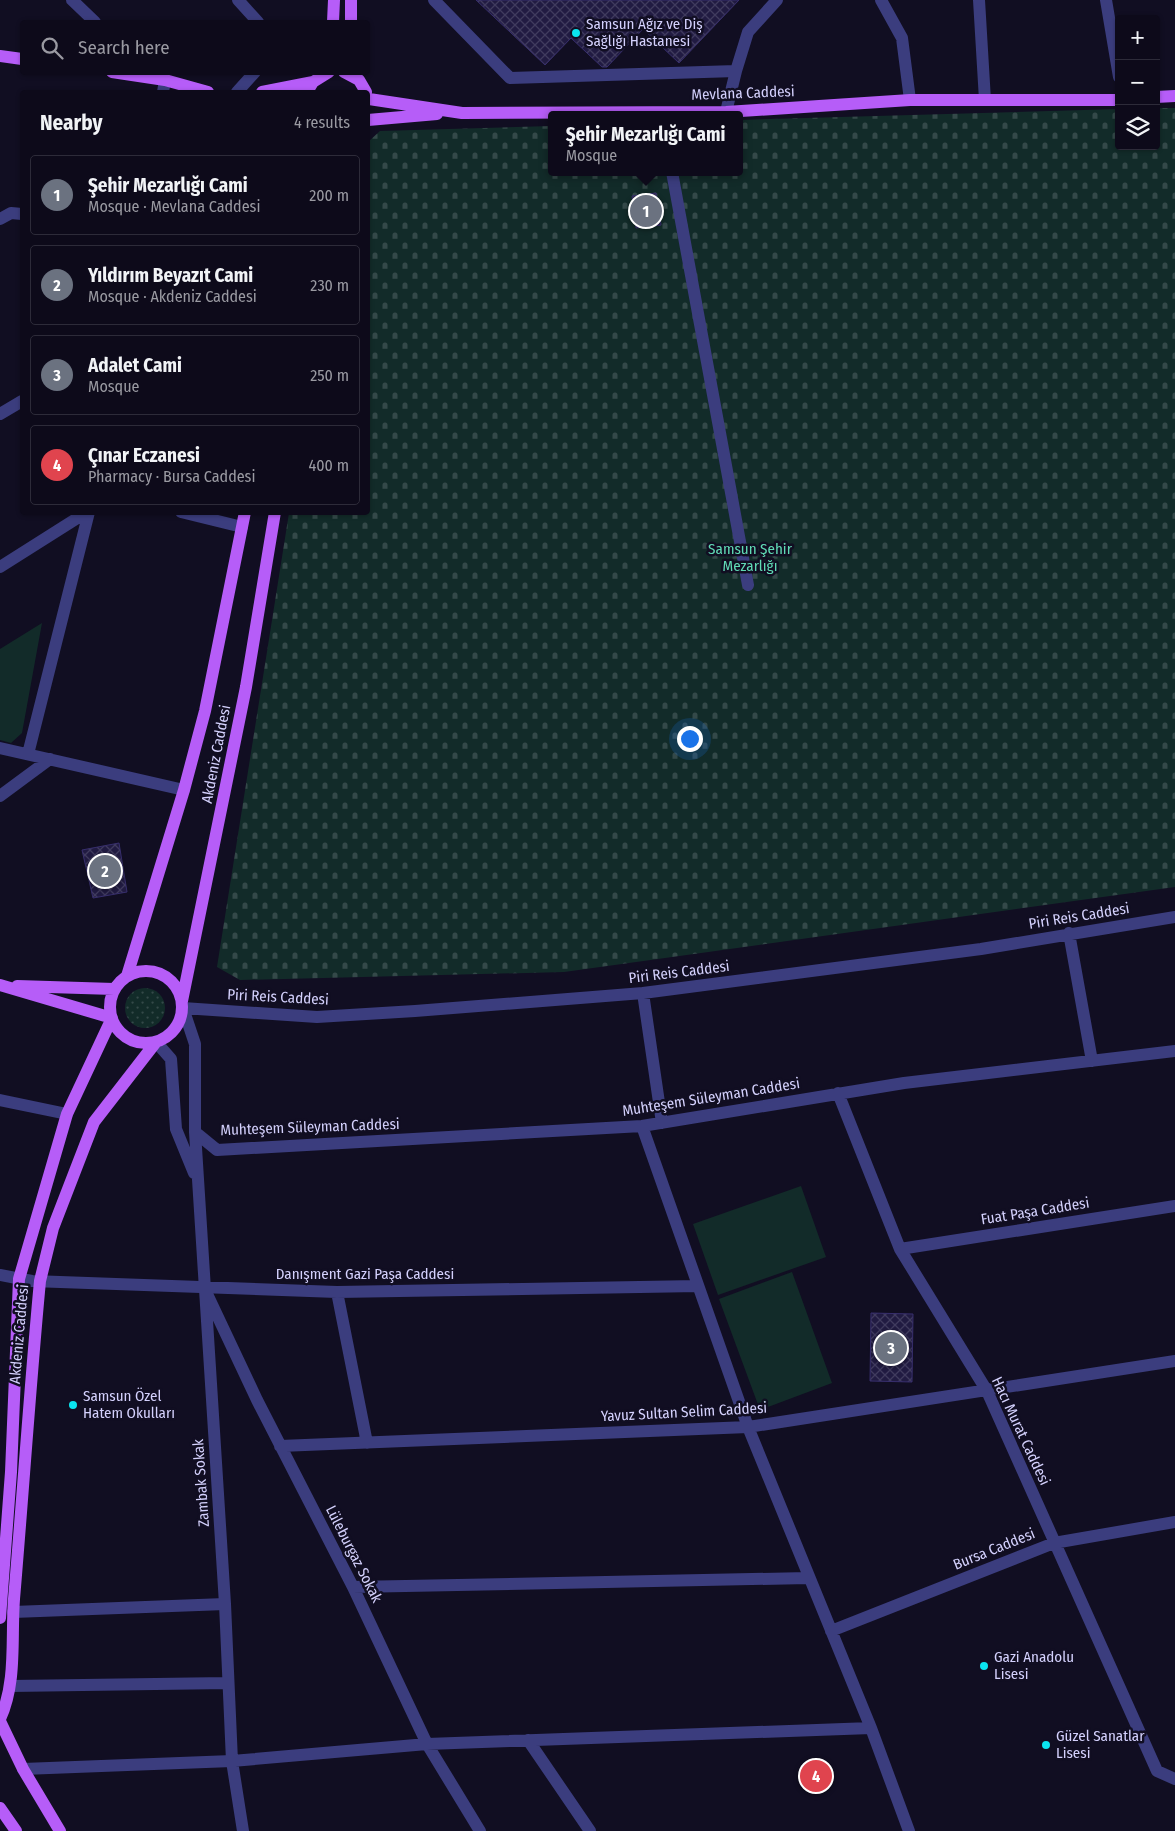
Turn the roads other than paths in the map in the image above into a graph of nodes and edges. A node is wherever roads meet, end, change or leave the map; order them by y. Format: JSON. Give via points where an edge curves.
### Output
{"nodes":[{"id":1,"x":72,"y":0,"type":"edge"},
{"id":2,"x":238,"y":0,"type":"edge"},
{"id":3,"x":334,"y":0,"type":"edge"},
{"id":4,"x":351,"y":0,"type":"edge"},
{"id":5,"x":434,"y":0,"type":"edge"},
{"id":6,"x":777,"y":0,"type":"edge"},
{"id":7,"x":881,"y":0,"type":"edge"},
{"id":8,"x":978,"y":0,"type":"edge"},
{"id":9,"x":1106,"y":0,"type":"edge"},
{"id":10,"x":93,"y":20,"type":"edge"},
{"id":11,"x":256,"y":20,"type":"edge"},
{"id":12,"x":333,"y":20,"type":"edge"},
{"id":13,"x":351,"y":20,"type":"edge"},
{"id":14,"x":0,"y":56,"type":"edge"},
{"id":15,"x":20,"y":59,"type":"edge"},
{"id":16,"x":1116,"y":60,"type":"edge"},
{"id":17,"x":736,"y":71,"type":"junction"},
{"id":18,"x":149,"y":75,"type":"edge"},
{"id":19,"x":252,"y":75,"type":"edge"},
{"id":20,"x":325,"y":75,"type":"edge"},
{"id":21,"x":351,"y":75,"type":"edge"},
{"id":22,"x":164,"y":86,"type":"edge"},
{"id":23,"x":310,"y":87,"type":"edge"},
{"id":24,"x":193,"y":90,"type":"edge"},
{"id":25,"x":239,"y":90,"type":"edge"},
{"id":26,"x":281,"y":90,"type":"edge"},
{"id":27,"x":364,"y":90,"type":"edge"},
{"id":28,"x":1175,"y":96,"type":"edge"},
{"id":29,"x":1160,"y":97,"type":"edge"},
{"id":30,"x":370,"y":100,"type":"edge"},
{"id":31,"x":910,"y":100,"type":"junction"},
{"id":32,"x":985,"y":100,"type":"junction"},
{"id":33,"x":1115,"y":100,"type":"edge"},
{"id":34,"x":726,"y":111,"type":"edge"},
{"id":35,"x":741,"y":111,"type":"edge"},
{"id":36,"x":462,"y":112,"type":"junction"},
{"id":37,"x":548,"y":112,"type":"edge"},
{"id":38,"x":370,"y":120,"type":"edge"},
{"id":39,"x":673,"y":176,"type":"edge"},
{"id":40,"x":20,"y":214,"type":"edge"},
{"id":41,"x":0,"y":220,"type":"edge"},
{"id":42,"x":20,"y":402,"type":"edge"},
{"id":43,"x":0,"y":414,"type":"edge"},
{"id":44,"x":83,"y":515,"type":"edge"},
{"id":45,"x":87,"y":515,"type":"edge"},
{"id":46,"x":193,"y":515,"type":"edge"},
{"id":47,"x":244,"y":515,"type":"edge"},
{"id":48,"x":275,"y":515,"type":"edge"},
{"id":49,"x":242,"y":527,"type":"junction"},
{"id":50,"x":0,"y":567,"type":"edge"},
{"id":51,"x":748,"y":586,"type":"dead end"},
{"id":52,"x":0,"y":748,"type":"edge"},
{"id":53,"x":28,"y":754,"type":"junction"},
{"id":54,"x":50,"y":759,"type":"junction"},
{"id":55,"x":184,"y":790,"type":"junction"},
{"id":56,"x":0,"y":796,"type":"edge"},
{"id":57,"x":1175,"y":917,"type":"edge"},
{"id":58,"x":1069,"y":933,"type":"junction"},
{"id":59,"x":127,"y":976,"type":"junction"},
{"id":60,"x":0,"y":985,"type":"edge"},
{"id":61,"x":114,"y":989,"type":"junction"},
{"id":62,"x":643,"y":993,"type":"junction"},
{"id":63,"x":182,"y":1004,"type":"junction"},
{"id":64,"x":112,"y":1018,"type":"junction"},
{"id":65,"x":156,"y":1042,"type":"junction"},
{"id":66,"x":1175,"y":1052,"type":"edge"},
{"id":67,"x":1092,"y":1061,"type":"junction"},
{"id":68,"x":838,"y":1094,"type":"junction"},
{"id":69,"x":0,"y":1100,"type":"edge"},
{"id":70,"x":68,"y":1114,"type":"junction"},
{"id":71,"x":662,"y":1123,"type":"junction"},
{"id":72,"x":642,"y":1126,"type":"junction"},
{"id":73,"x":196,"y":1132,"type":"junction"},
{"id":74,"x":198,"y":1182,"type":"junction"},
{"id":75,"x":1175,"y":1206,"type":"edge"},
{"id":76,"x":900,"y":1249,"type":"junction"},
{"id":77,"x":0,"y":1275,"type":"edge"},
{"id":78,"x":30,"y":1280,"type":"junction"},
{"id":79,"x":698,"y":1286,"type":"junction"},
{"id":80,"x":204,"y":1288,"type":"junction"},
{"id":81,"x":337,"y":1292,"type":"junction"},
{"id":82,"x":1175,"y":1361,"type":"edge"},
{"id":83,"x":987,"y":1391,"type":"junction"},
{"id":84,"x":748,"y":1427,"type":"junction"},
{"id":85,"x":367,"y":1443,"type":"junction"},
{"id":86,"x":280,"y":1446,"type":"junction"},
{"id":87,"x":1175,"y":1522,"type":"edge"},
{"id":88,"x":1054,"y":1543,"type":"junction"},
{"id":89,"x":808,"y":1578,"type":"junction"},
{"id":90,"x":353,"y":1587,"type":"junction"},
{"id":91,"x":224,"y":1604,"type":"junction"},
{"id":92,"x":13,"y":1612,"type":"junction"},
{"id":93,"x":0,"y":1618,"type":"edge"},
{"id":94,"x":831,"y":1631,"type":"junction"},
{"id":95,"x":228,"y":1683,"type":"junction"},
{"id":96,"x":10,"y":1686,"type":"junction"},
{"id":97,"x":0,"y":1720,"type":"edge"},
{"id":98,"x":871,"y":1728,"type":"junction"},
{"id":99,"x":528,"y":1740,"type":"junction"},
{"id":100,"x":427,"y":1744,"type":"junction"},
{"id":101,"x":232,"y":1761,"type":"junction"},
{"id":102,"x":23,"y":1769,"type":"junction"},
{"id":103,"x":1175,"y":1779,"type":"edge"},
{"id":104,"x":0,"y":1808,"type":"edge"},
{"id":105,"x":16,"y":1831,"type":"edge"},
{"id":106,"x":60,"y":1831,"type":"edge"},
{"id":107,"x":244,"y":1831,"type":"edge"},
{"id":108,"x":480,"y":1831,"type":"edge"},
{"id":109,"x":590,"y":1831,"type":"edge"},
{"id":110,"x":909,"y":1831,"type":"edge"}],
"edges":[{"from":1,"to":10,"type":"street"},
{"from":2,"to":11,"type":"street"},
{"from":3,"to":12,"type":"main road"},
{"from":4,"to":13,"type":"main road"},
{"from":5,"to":17,"type":"street","via":[[510,78]]},
{"from":6,"to":17,"type":"street","via":[[748,32]]},
{"from":7,"to":31,"type":"street","via":[[902,38]]},
{"from":8,"to":32,"type":"street"},
{"from":9,"to":16,"type":"street"},
{"from":14,"to":15,"type":"main road"},
{"from":17,"to":34,"type":"street"},
{"from":18,"to":22,"type":"main road"},
{"from":19,"to":25,"type":"street"},
{"from":20,"to":23,"type":"main road"},
{"from":21,"to":27,"type":"main road","via":[[359,80]]},
{"from":22,"to":24,"type":"main road"},
{"from":23,"to":26,"type":"main road"},
{"from":28,"to":29,"type":"main road"},
{"from":30,"to":36,"type":"main road","name":"Mevlana Caddesi"},
{"from":31,"to":32,"type":"main road","name":"Mevlana Caddesi"},
{"from":31,"to":35,"type":"main road","name":"Mevlana Caddesi"},
{"from":32,"to":33,"type":"main road","name":"Mevlana Caddesi"},
{"from":36,"to":37,"type":"main road","name":"Mevlana Caddesi"},
{"from":36,"to":38,"type":"main road"},
{"from":39,"to":51,"type":"street"},
{"from":40,"to":41,"type":"street","via":[[11,213]]},
{"from":42,"to":43,"type":"street"},
{"from":44,"to":50,"type":"street"},
{"from":45,"to":53,"type":"street"},
{"from":46,"to":49,"type":"street"},
{"from":47,"to":49,"type":"main road","name":"Akdeniz Caddesi"},
{"from":48,"to":63,"type":"main road","name":"Akdeniz Caddesi","via":[[246,687]]},
{"from":49,"to":55,"type":"main road","name":"Akdeniz Caddesi","via":[[205,711]]},
{"from":52,"to":53,"type":"street"},
{"from":53,"to":54,"type":"street"},
{"from":54,"to":55,"type":"street"},
{"from":54,"to":56,"type":"street"},
{"from":55,"to":59,"type":"main road","name":"Akdeniz Caddesi"},
{"from":57,"to":58,"type":"street","name":"Piri Reis Caddesi"},
{"from":58,"to":62,"type":"street","name":"Piri Reis Caddesi","via":[[981,949]]},
{"from":58,"to":67,"type":"street"},
{"from":59,"to":61,"type":"main road"},
{"from":59,"to":63,"type":"main road","via":[[146,970],[158,972],[176,986]]},
{"from":60,"to":61,"type":"main road"},
{"from":60,"to":64,"type":"main road"},
{"from":61,"to":64,"type":"main road","via":[[110,1001]]},
{"from":62,"to":63,"type":"street","name":"Piri Reis Caddesi","via":[[318,1016]]},
{"from":62,"to":71,"type":"street"},
{"from":63,"to":65,"type":"main road","via":[[175,1029]]},
{"from":63,"to":73,"type":"street","name":"Zambak Sokak","via":[[195,1044]]},
{"from":64,"to":65,"type":"main road","via":[[123,1035],[134,1041]]},
{"from":64,"to":70,"type":"main road","name":"Akdeniz Caddesi"},
{"from":65,"to":74,"type":"street","via":[[171,1059],[176,1129]]},
{"from":65,"to":78,"type":"main road","name":"Akdeniz Caddesi","via":[[94,1122]]},
{"from":66,"to":67,"type":"street","name":"Muhteşem Süleyman Caddesi"},
{"from":67,"to":68,"type":"street","name":"Muhteşem Süleyman Caddesi"},
{"from":68,"to":71,"type":"street","name":"Muhteşem Süleyman Caddesi"},
{"from":68,"to":76,"type":"street","name":"Hacı Murat Caddesi"},
{"from":69,"to":70,"type":"street"},
{"from":70,"to":78,"type":"main road","name":"Akdeniz Caddesi"},
{"from":71,"to":72,"type":"street","name":"Muhteşem Süleyman Caddesi"},
{"from":72,"to":73,"type":"street","name":"Muhteşem Süleyman Caddesi","via":[[217,1150]]},
{"from":72,"to":79,"type":"street"},
{"from":73,"to":74,"type":"street","name":"Zambak Sokak"},
{"from":74,"to":80,"type":"street","name":"Zambak Sokak"},
{"from":75,"to":76,"type":"street","name":"Fuat Paşa Caddesi"},
{"from":76,"to":83,"type":"street","name":"Hacı Murat Caddesi"},
{"from":77,"to":78,"type":"street","name":"Danışment Gazi Paşa Caddesi"},
{"from":78,"to":80,"type":"street","name":"Danışment Gazi Paşa Caddesi"},
{"from":78,"to":92,"type":"main road","name":"Akdeniz Caddesi"},
{"from":78,"to":93,"type":"main road","name":"Akdeniz Caddesi"},
{"from":79,"to":81,"type":"street","name":"Danışment Gazi Paşa Caddesi"},
{"from":79,"to":84,"type":"street"},
{"from":80,"to":81,"type":"street","name":"Danışment Gazi Paşa Caddesi"},
{"from":80,"to":86,"type":"street","name":"Lüleburgaz Sokak"},
{"from":80,"to":91,"type":"street","name":"Zambak Sokak"},
{"from":81,"to":85,"type":"street"},
{"from":82,"to":83,"type":"street","name":"Yavuz Sultan Selim Caddesi"},
{"from":83,"to":84,"type":"street","name":"Yavuz Sultan Selim Caddesi"},
{"from":83,"to":88,"type":"street","name":"Hacı Murat Caddesi"},
{"from":84,"to":85,"type":"street","name":"Yavuz Sultan Selim Caddesi"},
{"from":84,"to":89,"type":"street"},
{"from":85,"to":86,"type":"street","name":"Yavuz Sultan Selim Caddesi"},
{"from":86,"to":90,"type":"street","name":"Lüleburgaz Sokak"},
{"from":87,"to":88,"type":"street","name":"Bursa Caddesi"},
{"from":88,"to":94,"type":"street","name":"Bursa Caddesi"},
{"from":88,"to":103,"type":"street","name":"Hacı Murat Caddesi","via":[[1157,1771]]},
{"from":89,"to":90,"type":"street"},
{"from":89,"to":94,"type":"street"},
{"from":90,"to":100,"type":"street","name":"Lüleburgaz Sokak"},
{"from":91,"to":92,"type":"street"},
{"from":91,"to":95,"type":"street","name":"Zambak Sokak"},
{"from":92,"to":96,"type":"main road","name":"Akdeniz Caddesi"},
{"from":94,"to":98,"type":"street"},
{"from":95,"to":96,"type":"street"},
{"from":95,"to":101,"type":"street","name":"Zambak Sokak"},
{"from":96,"to":97,"type":"main road","name":"Akdeniz Caddesi"},
{"from":97,"to":102,"type":"main road"},
{"from":98,"to":99,"type":"street"},
{"from":98,"to":110,"type":"street"},
{"from":99,"to":100,"type":"street"},
{"from":99,"to":109,"type":"street"},
{"from":100,"to":101,"type":"street"},
{"from":100,"to":108,"type":"street","name":"Lüleburgaz Sokak"},
{"from":101,"to":102,"type":"street"},
{"from":101,"to":107,"type":"street","name":"Zambak Sokak"},
{"from":102,"to":106,"type":"main road"},
{"from":104,"to":105,"type":"main road"}]}
